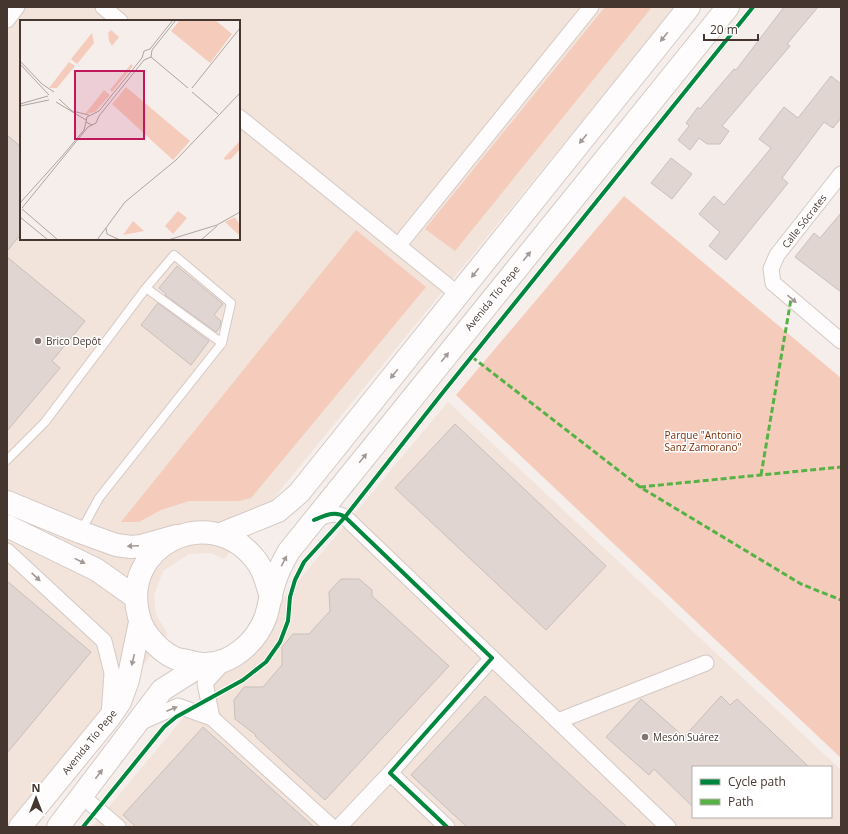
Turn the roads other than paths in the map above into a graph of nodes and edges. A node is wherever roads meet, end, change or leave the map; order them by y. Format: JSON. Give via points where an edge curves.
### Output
{"nodes":[{"id":1,"x":17,"y":7,"type":"edge"},
{"id":2,"x":103,"y":7,"type":"edge"},
{"id":3,"x":591,"y":7,"type":"edge"},
{"id":4,"x":689,"y":7,"type":"edge"},
{"id":5,"x":728,"y":7,"type":"edge"},
{"id":6,"x":7,"y":20,"type":"edge"},
{"id":7,"x":119,"y":20,"type":"edge"},
{"id":8,"x":240,"y":118,"type":"edge"},
{"id":9,"x":841,"y":174,"type":"edge"},
{"id":10,"x":398,"y":246,"type":"junction"},
{"id":11,"x":146,"y":288,"type":"junction"},
{"id":12,"x":458,"y":294,"type":"junction"},
{"id":13,"x":841,"y":341,"type":"edge"},
{"id":14,"x":222,"y":343,"type":"junction"},
{"id":15,"x":7,"y":460,"type":"edge"},
{"id":16,"x":346,"y":480,"type":"junction"},
{"id":17,"x":7,"y":502,"type":"edge"},
{"id":18,"x":340,"y":514,"type":"junction"},
{"id":19,"x":314,"y":520,"type":"junction"},
{"id":20,"x":7,"y":526,"type":"edge"},
{"id":21,"x":80,"y":532,"type":"junction"},
{"id":22,"x":185,"y":534,"type":"junction"},
{"id":23,"x":221,"y":534,"type":"junction"},
{"id":24,"x":7,"y":551,"type":"edge"},
{"id":25,"x":135,"y":597,"type":"junction"},
{"id":26,"x":271,"y":598,"type":"junction"},
{"id":27,"x":140,"y":622,"type":"junction"},
{"id":28,"x":492,"y":658,"type":"junction"},
{"id":29,"x":227,"y":659,"type":"junction"},
{"id":30,"x":706,"y":663,"type":"dead end"},
{"id":31,"x":203,"y":664,"type":"junction"},
{"id":32,"x":109,"y":718,"type":"junction"},
{"id":33,"x":212,"y":718,"type":"junction"},
{"id":34,"x":558,"y":721,"type":"junction"},
{"id":35,"x":136,"y":725,"type":"junction"},
{"id":36,"x":390,"y":773,"type":"junction"},
{"id":37,"x":82,"y":796,"type":"junction"},
{"id":38,"x":20,"y":827,"type":"edge"},
{"id":39,"x":58,"y":827,"type":"edge"},
{"id":40,"x":118,"y":827,"type":"edge"},
{"id":41,"x":332,"y":827,"type":"edge"},
{"id":42,"x":338,"y":827,"type":"edge"},
{"id":43,"x":447,"y":827,"type":"edge"},
{"id":44,"x":668,"y":827,"type":"edge"}],
"edges":[{"from":1,"to":6,"type":"street"},
{"from":2,"to":7,"type":"street"},
{"from":3,"to":10,"type":"street"},
{"from":4,"to":12,"type":"main road","one_way":true},
{"from":16,"to":5,"type":"main road","name":"Avenida Tío Pepe","one_way":true},
{"from":8,"to":10,"type":"street"},
{"from":9,"to":13,"type":"street","name":"Calle Sócrates","one_way":true,"via":[[777,255],[771,269],[773,283]]},
{"from":10,"to":12,"type":"street"},
{"from":11,"to":14,"type":"lane"},
{"from":11,"to":14,"type":"lane","via":[[174,255],[231,303]]},
{"from":11,"to":15,"type":"lane","via":[[48,417]]},
{"from":12,"to":23,"type":"main road","one_way":true,"via":[[299,493],[278,511]]},
{"from":14,"to":21,"type":"lane","via":[[99,498]]},
{"from":16,"to":18,"type":"street","via":[[339,500]]},
{"from":16,"to":19,"type":"main road","name":"Avenida Tío Pepe"},
{"from":17,"to":21,"type":"main road"},
{"from":18,"to":19,"type":"street","via":[[329,514]]},
{"from":18,"to":28,"type":"street"},
{"from":26,"to":19,"type":"main road","name":"Avenida Tío Pepe","one_way":true,"via":[[278,573],[289,551]]},
{"from":20,"to":25,"type":"main road","one_way":true,"via":[[97,570]]},
{"from":22,"to":21,"type":"main road","one_way":true,"via":[[130,547],[116,545]]},
{"from":22,"to":23,"type":"main road"},
{"from":22,"to":25,"type":"main road","via":[[156,550],[145,564],[138,580]]},
{"from":23,"to":26,"type":"main road","via":[[240,544],[256,559],[266,577]]},
{"from":24,"to":32,"type":"street","one_way":true,"via":[[104,641],[112,673]]},
{"from":25,"to":27,"type":"main road"},
{"from":26,"to":29,"type":"main road","via":[[266,617],[257,634],[244,649]]},
{"from":27,"to":31,"type":"main road","via":[[154,644],[176,659]]},
{"from":27,"to":32,"type":"main road","name":"Avenida Tío Pepe","one_way":true,"via":[[128,680],[120,702]]},
{"from":28,"to":34,"type":"street"},
{"from":28,"to":36,"type":"street"},
{"from":29,"to":31,"type":"main road"},
{"from":29,"to":33,"type":"street","via":[[204,683]]},
{"from":30,"to":34,"type":"street"},
{"from":31,"to":35,"type":"main road","via":[[162,690]]},
{"from":32,"to":38,"type":"main road","name":"Avenida Tío Pepe"},
{"from":35,"to":33,"type":"street","one_way":true,"via":[[178,706]]},
{"from":33,"to":41,"type":"street"},
{"from":34,"to":44,"type":"street"},
{"from":37,"to":35,"type":"main road","one_way":true},
{"from":36,"to":42,"type":"street"},
{"from":36,"to":43,"type":"street"},
{"from":37,"to":39,"type":"main road"},
{"from":37,"to":40,"type":"street"}]}
